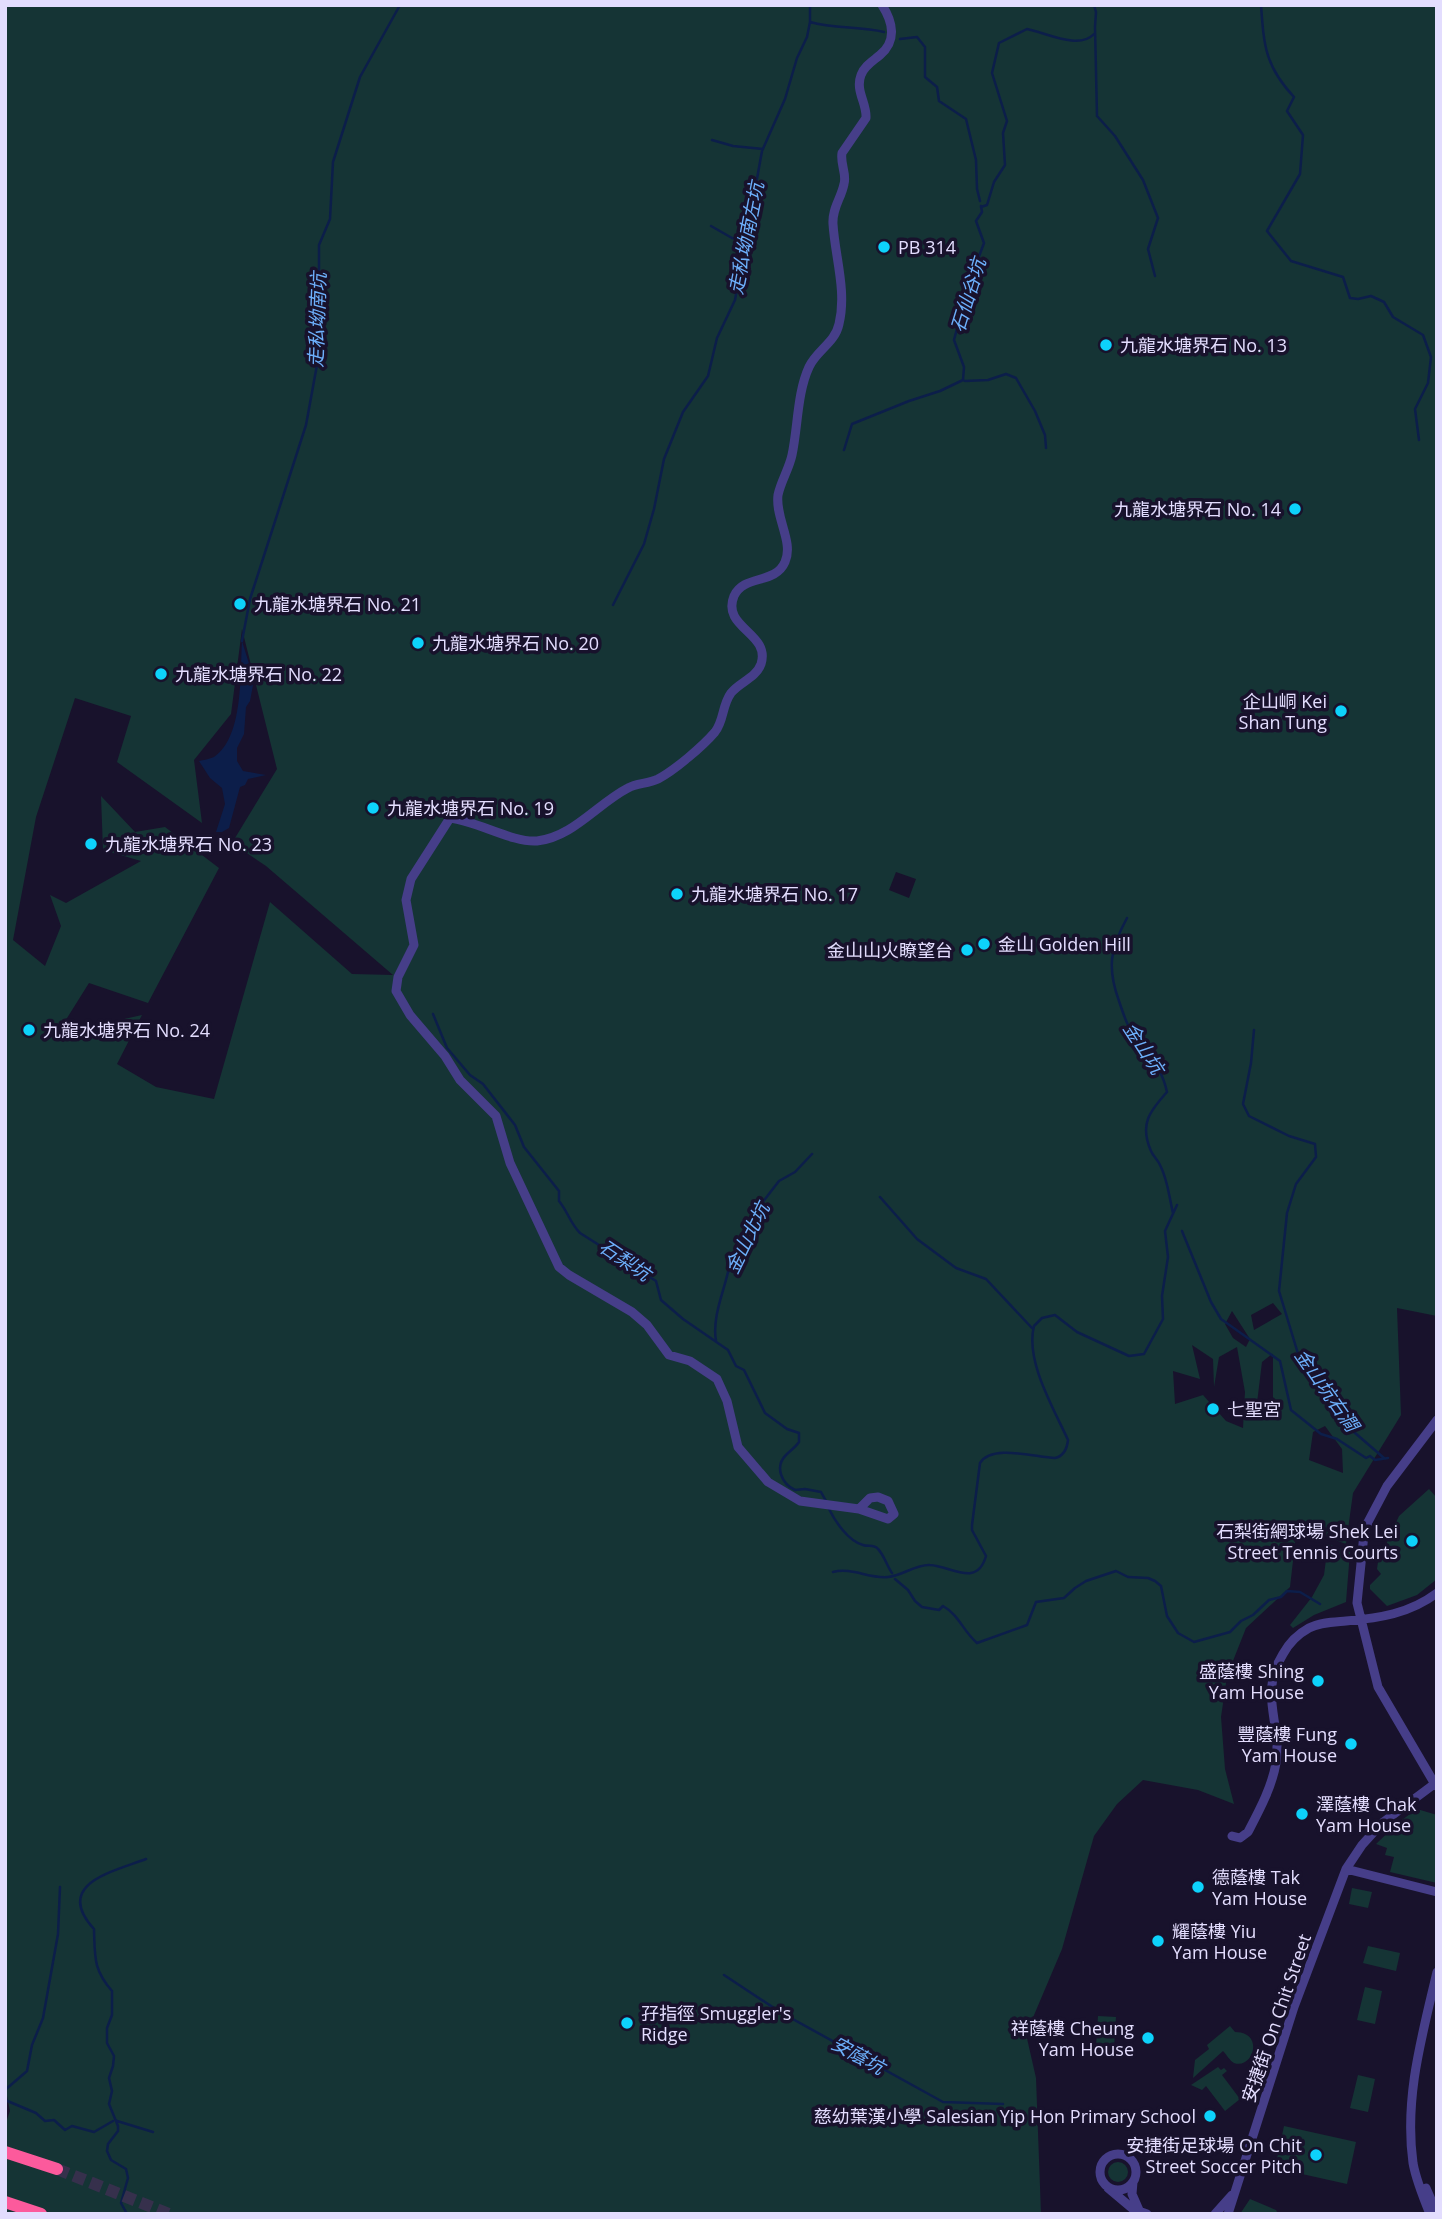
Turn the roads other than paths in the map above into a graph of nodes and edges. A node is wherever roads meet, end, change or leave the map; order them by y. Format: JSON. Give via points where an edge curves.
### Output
{"nodes":[{"id":1,"x":882,"y":5,"type":"edge"},
{"id":2,"x":1437,"y":1420,"type":"edge"},
{"id":3,"x":859,"y":1509,"type":"dead end"},
{"id":4,"x":1437,"y":1593,"type":"edge"},
{"id":5,"x":1360,"y":1620,"type":"junction"},
{"id":6,"x":1436,"y":1784,"type":"edge"},
{"id":7,"x":1232,"y":1836,"type":"dead end"},
{"id":8,"x":1346,"y":1869,"type":"junction"},
{"id":9,"x":1437,"y":1892,"type":"edge"},
{"id":10,"x":1437,"y":1972,"type":"edge"},
{"id":11,"x":1413,"y":2150,"type":"junction"},
{"id":12,"x":5,"y":2152,"type":"edge"},
{"id":13,"x":57,"y":2169,"type":"tunnel mouth"},
{"id":14,"x":1133,"y":2182,"type":"junction"},
{"id":15,"x":1107,"y":2187,"type":"junction"},
{"id":16,"x":1237,"y":2187,"type":"junction"},
{"id":17,"x":5,"y":2202,"type":"edge"},
{"id":18,"x":1144,"y":2213,"type":"edge"},
{"id":19,"x":1437,"y":2213,"type":"edge"},
{"id":20,"x":41,"y":2214,"type":"edge"},
{"id":21,"x":1215,"y":2214,"type":"edge"},
{"id":22,"x":1228,"y":2214,"type":"edge"},
{"id":23,"x":1430,"y":2214,"type":"edge"}],
"edges":[{"from":1,"to":3,"type":"street","via":[[891,22],[891,37],[861,75],[859,89],[866,118],[842,153],[845,182],[833,211],[842,295],[839,326],[808,371],[792,458],[778,495],[787,556],[777,572],[743,586],[733,600],[737,622],[760,645],[759,668],[729,695],[714,733],[673,769],[626,789],[564,833],[528,841],[454,818],[448,821],[411,879],[406,900],[414,945],[396,985],[410,1014],[460,1080],[496,1116],[510,1163],[559,1267],[636,1315],[669,1355],[690,1361],[717,1379],[738,1447],[768,1482],[808,1503]]},
{"from":2,"to":5,"type":"street","via":[[1387,1486],[1368,1522],[1357,1603]]},
{"from":4,"to":5,"type":"street","via":[[1405,1611]]},
{"from":5,"to":6,"type":"street","via":[[1378,1687]]},
{"from":5,"to":7,"type":"street","via":[[1311,1627],[1297,1636],[1281,1657],[1270,1688],[1277,1741],[1274,1772],[1248,1832],[1240,1838]]},
{"from":6,"to":8,"type":"street","name":"安捷街 On Chit Street","via":[[1382,1823]]},
{"from":8,"to":9,"type":"street"},
{"from":8,"to":16,"type":"street","name":"安捷街 On Chit Street","via":[[1289,2020]]},
{"from":10,"to":11,"type":"street","via":[[1411,2092]]},
{"from":11,"to":19,"type":"street"},
{"from":11,"to":23,"type":"street","via":[[1413,2164]]},
{"from":12,"to":13,"type":"highway"},
{"from":14,"to":15,"type":"street","via":[[1124,2190]]},
{"from":14,"to":15,"type":"street","via":[[1136,2171],[1131,2160],[1115,2154],[1101,2165],[1100,2177]]},
{"from":14,"to":18,"type":"street","via":[[1133,2200]]},
{"from":15,"to":18,"type":"street"},
{"from":16,"to":21,"type":"street","name":"安捷街 On Chit Street"},
{"from":16,"to":22,"type":"street","name":"安捷街 On Chit Street"},
{"from":17,"to":20,"type":"highway"}]}
